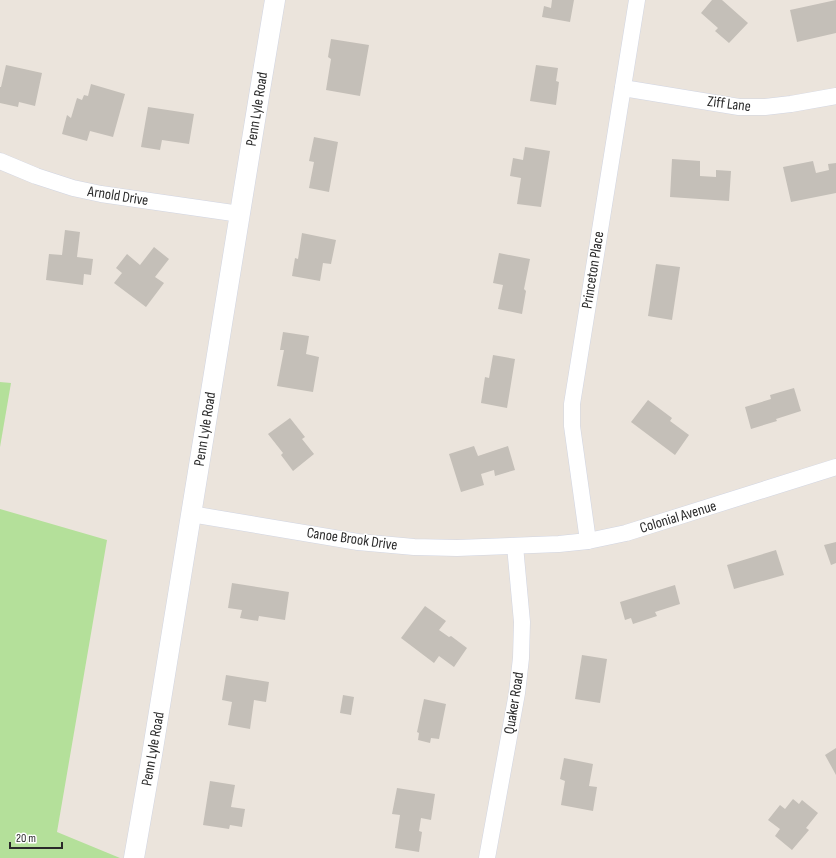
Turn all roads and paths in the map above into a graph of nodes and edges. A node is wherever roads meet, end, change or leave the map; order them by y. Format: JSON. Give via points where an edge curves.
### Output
{"nodes":[{"id":1,"x":275,"y":0,"type":"edge"},
{"id":2,"x":637,"y":0,"type":"edge"},
{"id":3,"x":623,"y":88,"type":"junction"},
{"id":4,"x":836,"y":96,"type":"edge"},
{"id":5,"x":0,"y":161,"type":"edge"},
{"id":6,"x":240,"y":214,"type":"junction"},
{"id":7,"x":836,"y":467,"type":"edge"},
{"id":8,"x":191,"y":514,"type":"junction"},
{"id":9,"x":588,"y":541,"type":"junction"},
{"id":10,"x":515,"y":546,"type":"junction"},
{"id":11,"x":134,"y":858,"type":"edge"},
{"id":12,"x":487,"y":858,"type":"edge"}],
"edges":[{"from":1,"to":6,"type":"street","name":"Penn Lyle Road"},
{"from":2,"to":3,"type":"street","name":"Princeton Place"},
{"from":3,"to":4,"type":"street","name":"Ziff Lane","via":[[739,107],[765,107]]},
{"from":3,"to":9,"type":"street","name":"Princeton Place","via":[[572,404],[572,426]]},
{"from":5,"to":6,"type":"street","name":"Arnold Drive","via":[[73,188]]},
{"from":6,"to":8,"type":"street","name":"Penn Lyle Road"},
{"from":7,"to":9,"type":"street","name":"Colonial Avenue","via":[[626,533]]},
{"from":8,"to":10,"type":"street","name":"Canoe Brook Drive","via":[[358,542],[414,547]]},
{"from":8,"to":11,"type":"street","name":"Penn Lyle Road"},
{"from":9,"to":10,"type":"street","name":"Colonial Avenue"},
{"from":10,"to":12,"type":"street","name":"Quaker Road","via":[[522,622],[521,658]]}]}
